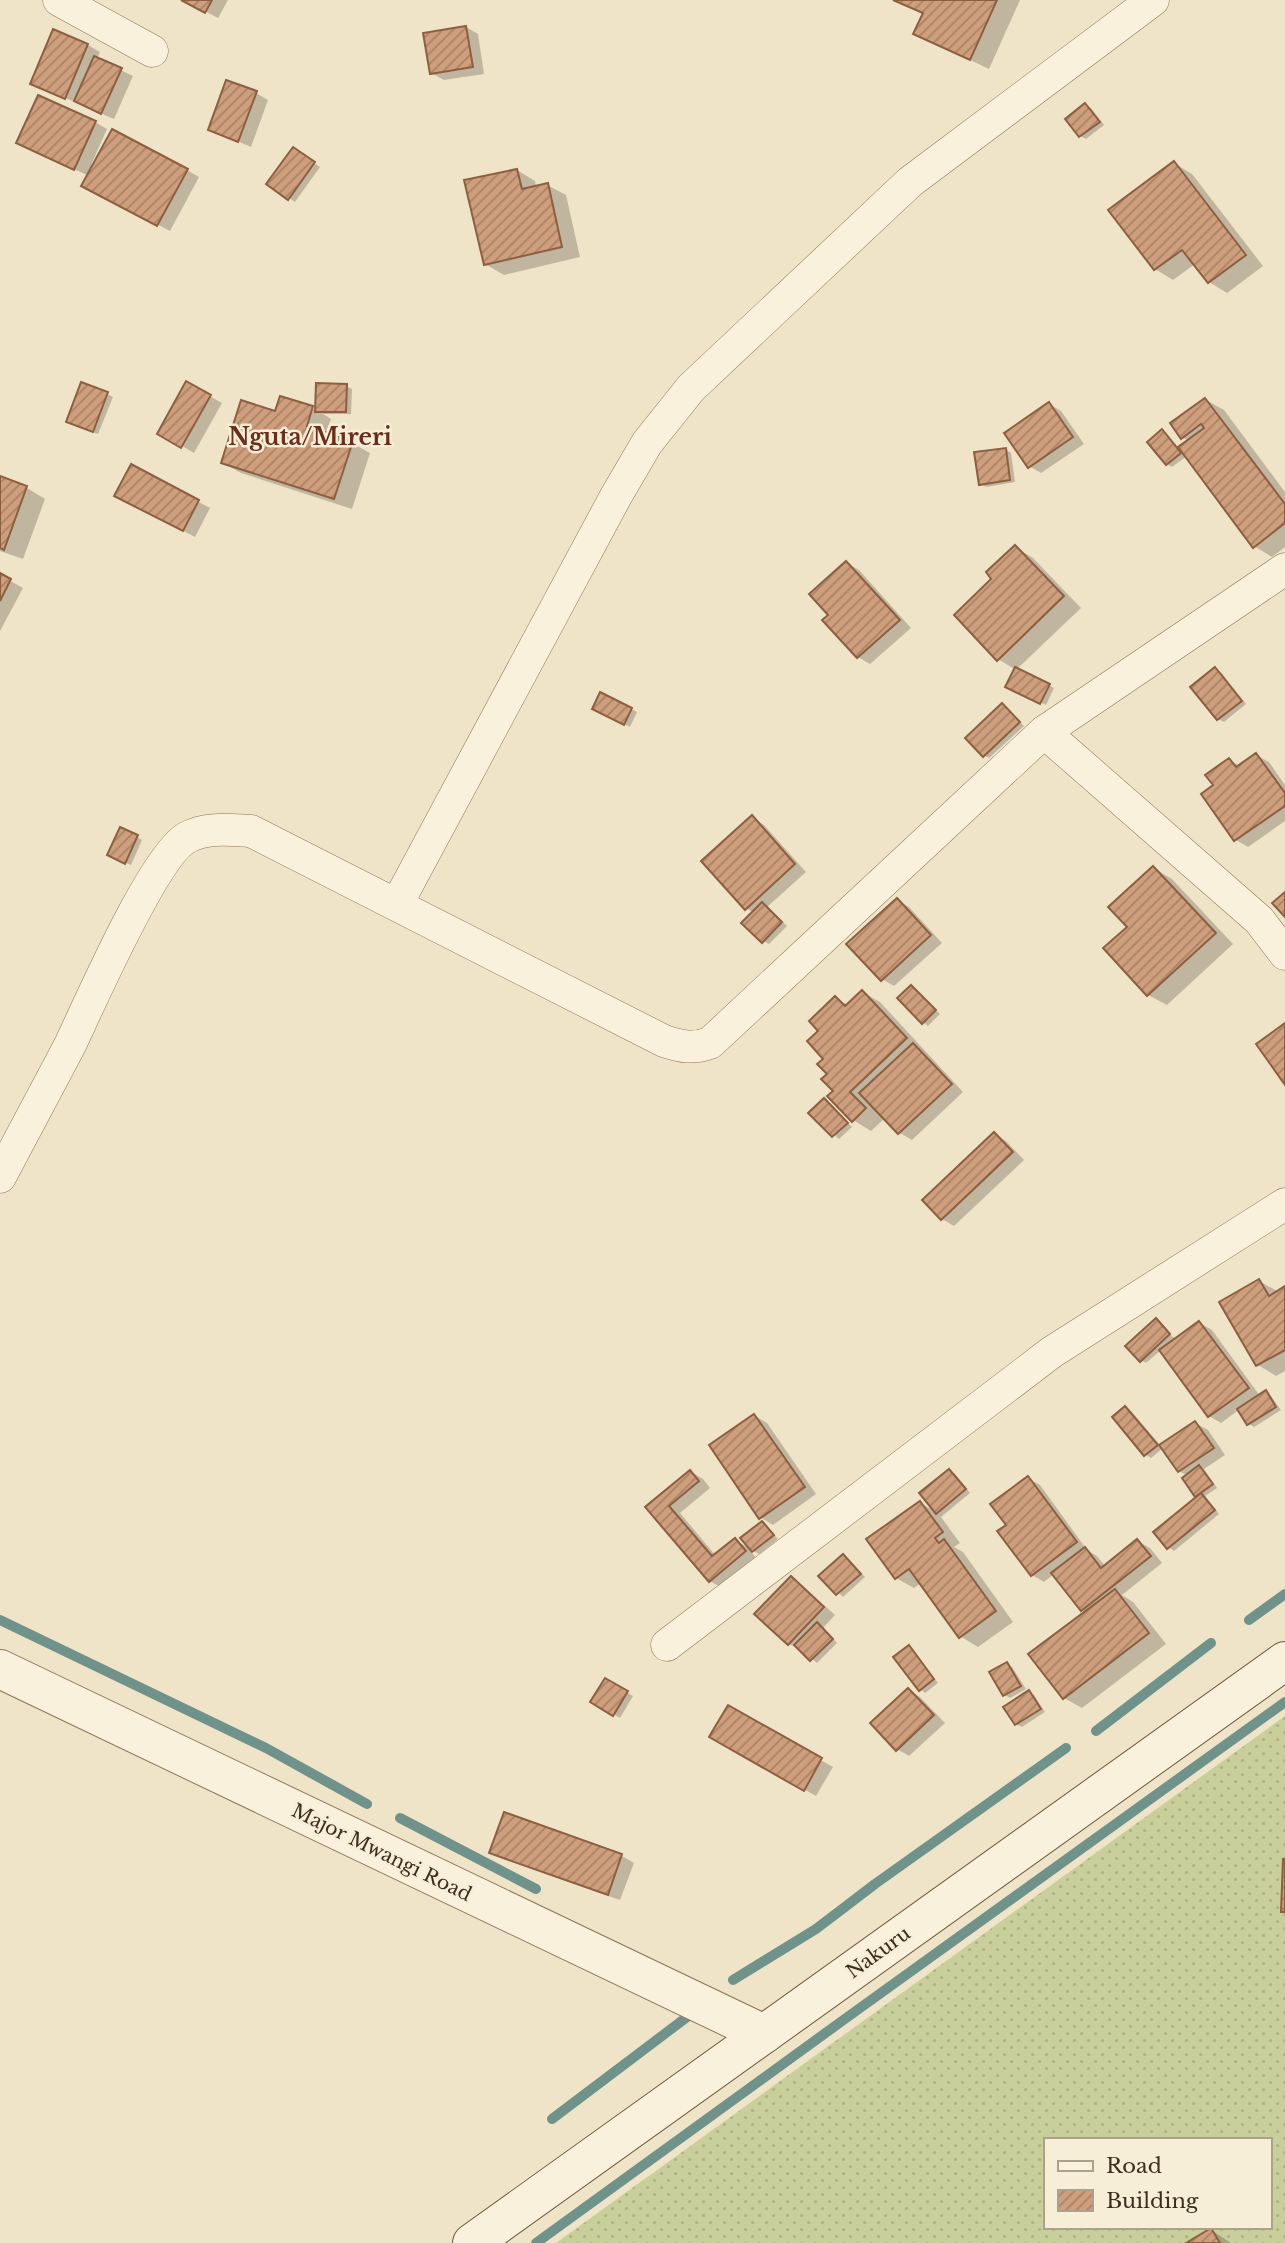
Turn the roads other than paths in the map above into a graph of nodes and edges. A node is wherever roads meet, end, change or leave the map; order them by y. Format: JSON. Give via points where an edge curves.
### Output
{"nodes":[{"id":1,"x":59,"y":0,"type":"edge"},
{"id":2,"x":1153,"y":0,"type":"edge"},
{"id":3,"x":152,"y":51,"type":"dead end"},
{"id":4,"x":1285,"y":569,"type":"edge"},
{"id":5,"x":1044,"y":732,"type":"junction"},
{"id":6,"x":397,"y":904,"type":"junction"},
{"id":7,"x":1285,"y":954,"type":"edge"},
{"id":8,"x":0,"y":1177,"type":"edge"},
{"id":9,"x":1285,"y":1204,"type":"edge"},
{"id":10,"x":667,"y":1645,"type":"dead end"},
{"id":11,"x":1285,"y":1661,"type":"edge"},
{"id":12,"x":0,"y":1670,"type":"edge"},
{"id":13,"x":764,"y":2034,"type":"junction"},
{"id":14,"x":472,"y":2243,"type":"edge"}],
"edges":[{"from":1,"to":3,"type":"street"},
{"from":2,"to":6,"type":"street","via":[[910,182],[691,388],[647,443],[616,496]]},
{"from":4,"to":5,"type":"street"},
{"from":5,"to":6,"type":"street","via":[[710,1043],[697,1048],[664,1041]]},
{"from":5,"to":7,"type":"street","via":[[1259,920]]},
{"from":6,"to":8,"type":"street","via":[[251,831],[211,830],[186,837],[162,864],[135,911]]},
{"from":9,"to":10,"type":"street","via":[[1052,1352]]},
{"from":11,"to":13,"type":"main road","name":"Nakuru"},
{"from":12,"to":13,"type":"main road","name":"Major Mwangi Road"},
{"from":13,"to":14,"type":"main road","name":"Nakuru"}]}
